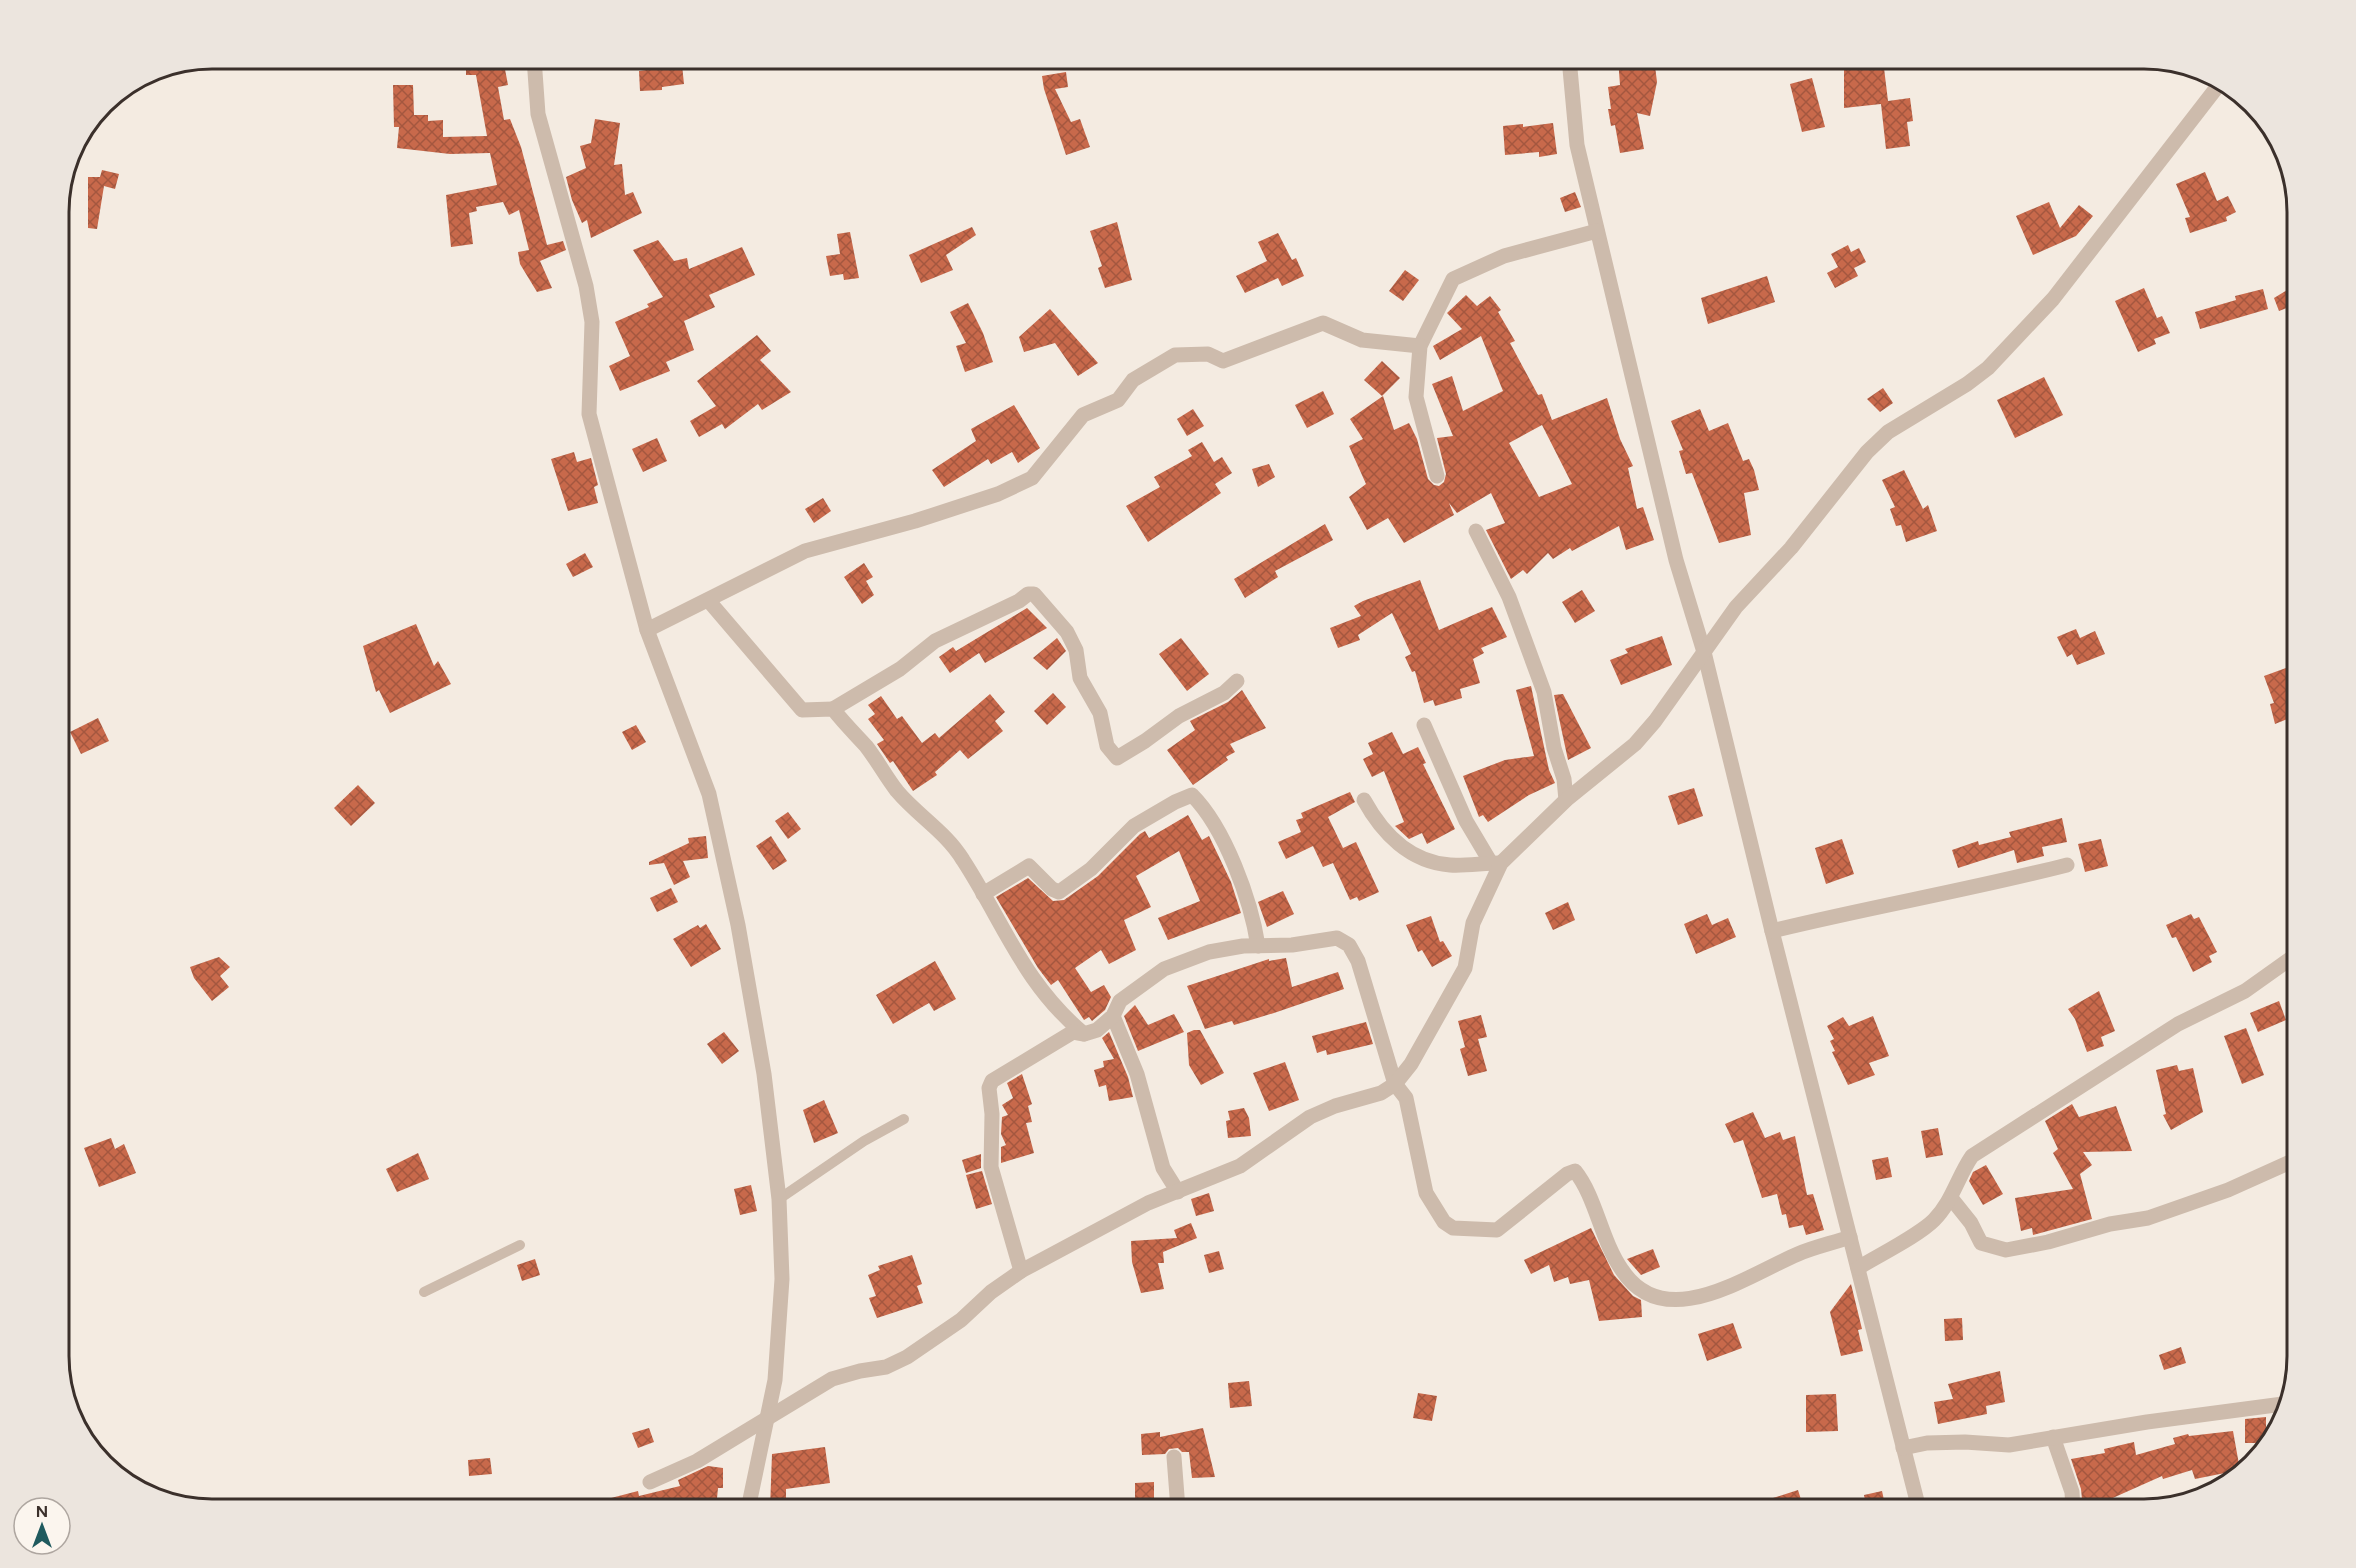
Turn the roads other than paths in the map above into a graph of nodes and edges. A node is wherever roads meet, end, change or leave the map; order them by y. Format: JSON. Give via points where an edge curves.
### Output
{"nodes":[{"id":1,"x":535,"y":69,"type":"edge"},
{"id":2,"x":1570,"y":69,"type":"edge"},
{"id":3,"x":2216,"y":88,"type":"edge"},
{"id":4,"x":1597,"y":231,"type":"junction"},
{"id":5,"x":1420,"y":346,"type":"junction"},
{"id":6,"x":1437,"y":477,"type":"dead end"},
{"id":7,"x":1476,"y":531,"type":"dead end"},
{"id":8,"x":708,"y":600,"type":"junction"},
{"id":9,"x":647,"y":630,"type":"junction"},
{"id":10,"x":1704,"y":652,"type":"junction"},
{"id":11,"x":1237,"y":681,"type":"dead end"},
{"id":12,"x":832,"y":709,"type":"junction"},
{"id":13,"x":1424,"y":724,"type":"dead end"},
{"id":14,"x":1364,"y":800,"type":"dead end"},
{"id":15,"x":1566,"y":800,"type":"junction"},
{"id":16,"x":1496,"y":863,"type":"junction"},
{"id":17,"x":2067,"y":865,"type":"dead end"},
{"id":18,"x":983,"y":894,"type":"junction"},
{"id":19,"x":1772,"y":931,"type":"junction"},
{"id":20,"x":1258,"y":946,"type":"junction"},
{"id":21,"x":2287,"y":962,"type":"edge"},
{"id":22,"x":1113,"y":1016,"type":"junction"},
{"id":23,"x":1084,"y":1034,"type":"junction"},
{"id":24,"x":1395,"y":1084,"type":"junction"},
{"id":25,"x":904,"y":1119,"type":"dead end"},
{"id":26,"x":2287,"y":1164,"type":"edge"},
{"id":27,"x":1178,"y":1192,"type":"junction"},
{"id":28,"x":1951,"y":1197,"type":"junction"},
{"id":29,"x":780,"y":1199,"type":"junction"},
{"id":30,"x":1850,"y":1237,"type":"junction"},
{"id":31,"x":520,"y":1245,"type":"dead end"},
{"id":32,"x":1858,"y":1268,"type":"junction"},
{"id":33,"x":1021,"y":1271,"type":"junction"},
{"id":34,"x":424,"y":1292,"type":"dead end"},
{"id":35,"x":2278,"y":1405,"type":"edge"},
{"id":36,"x":768,"y":1419,"type":"junction"},
{"id":37,"x":2053,"y":1437,"type":"junction"},
{"id":38,"x":1903,"y":1448,"type":"junction"},
{"id":39,"x":1174,"y":1457,"type":"dead end"},
{"id":40,"x":650,"y":1482,"type":"dead end"},
{"id":41,"x":750,"y":1499,"type":"edge"},
{"id":42,"x":1177,"y":1499,"type":"edge"},
{"id":43,"x":1916,"y":1499,"type":"edge"},
{"id":44,"x":2072,"y":1499,"type":"edge"}],
"edges":[{"from":1,"to":9,"type":"street","via":[[538,114],[586,286],[592,322],[589,414]]},
{"from":2,"to":4,"type":"street","via":[[1577,145]]},
{"from":3,"to":10,"type":"street","via":[[2053,299],[1988,368],[1888,432],[1867,452]]},
{"from":4,"to":5,"type":"street","via":[[1504,256],[1453,279]]},
{"from":4,"to":10,"type":"street","via":[[1676,560]]},
{"from":5,"to":6,"type":"street","via":[[1416,397]]},
{"from":5,"to":8,"type":"street","via":[[1362,340],[1323,323],[1223,361],[1208,354],[1175,355],[1132,380],[1118,400],[1083,415],[1032,478],[957,508],[805,551]]},
{"from":7,"to":15,"type":"street","via":[[1509,597],[1544,692]]},
{"from":8,"to":9,"type":"street"},
{"from":8,"to":12,"type":"street","via":[[802,710]]},
{"from":9,"to":29,"type":"street","via":[[709,794],[738,925]]},
{"from":10,"to":15,"type":"street","via":[[1635,744]]},
{"from":10,"to":19,"type":"street"},
{"from":11,"to":12,"type":"street","via":[[1224,693],[1179,716],[1117,758],[1107,746],[1100,713],[1080,678],[1076,650],[1067,632],[1034,594],[1028,594],[935,641],[900,669]]},
{"from":12,"to":18,"type":"street","via":[[866,746],[897,790],[938,828],[964,860]]},
{"from":13,"to":16,"type":"street","via":[[1466,821]]},
{"from":14,"to":16,"type":"street","via":[[1376,823],[1410,854],[1449,865]]},
{"from":15,"to":16,"type":"street"},
{"from":16,"to":24,"type":"street","via":[[1473,922],[1465,968]]},
{"from":17,"to":19,"type":"street"},
{"from":18,"to":20,"type":"street","via":[[1029,866],[1059,892],[1092,869],[1134,826],[1192,795],[1214,827],[1245,888]]},
{"from":18,"to":23,"type":"street","via":[[1047,999]]},
{"from":19,"to":30,"type":"street"},
{"from":20,"to":22,"type":"street","via":[[1209,952],[1164,969],[1119,1001]]},
{"from":20,"to":24,"type":"street","via":[[1337,939],[1349,945],[1358,961]]},
{"from":21,"to":28,"type":"street","via":[[2245,991],[2178,1024],[1972,1156]]},
{"from":22,"to":23,"type":"street","via":[[1098,1030]]},
{"from":22,"to":27,"type":"street","via":[[1137,1074],[1163,1168]]},
{"from":23,"to":33,"type":"street","via":[[1073,1032],[992,1082],[989,1088],[991,1167]]},
{"from":24,"to":27,"type":"street","via":[[1381,1093],[1310,1117],[1240,1166]]},
{"from":24,"to":30,"type":"street","via":[[1406,1098],[1425,1193],[1444,1222],[1453,1228],[1497,1230],[1575,1171],[1623,1273],[1646,1294],[1669,1302],[1729,1289],[1799,1254]]},
{"from":25,"to":29,"type":"lane","via":[[864,1141]]},
{"from":26,"to":28,"type":"street","via":[[2148,1218],[2006,1250],[1982,1243]]},
{"from":27,"to":33,"type":"street","via":[[1148,1203]]},
{"from":28,"to":32,"type":"street","via":[[1933,1221]]},
{"from":29,"to":36,"type":"street","via":[[780,1330]]},
{"from":30,"to":32,"type":"street"},
{"from":31,"to":34,"type":"lane"},
{"from":32,"to":38,"type":"street"},
{"from":33,"to":36,"type":"street","via":[[907,1357],[886,1367],[832,1379]]},
{"from":35,"to":37,"type":"street"},
{"from":36,"to":40,"type":"street","via":[[697,1461]]},
{"from":36,"to":41,"type":"street"},
{"from":37,"to":38,"type":"street","via":[[2009,1445],[1946,1443]]},
{"from":37,"to":44,"type":"street"},
{"from":38,"to":43,"type":"street"},
{"from":39,"to":42,"type":"street"}]}
